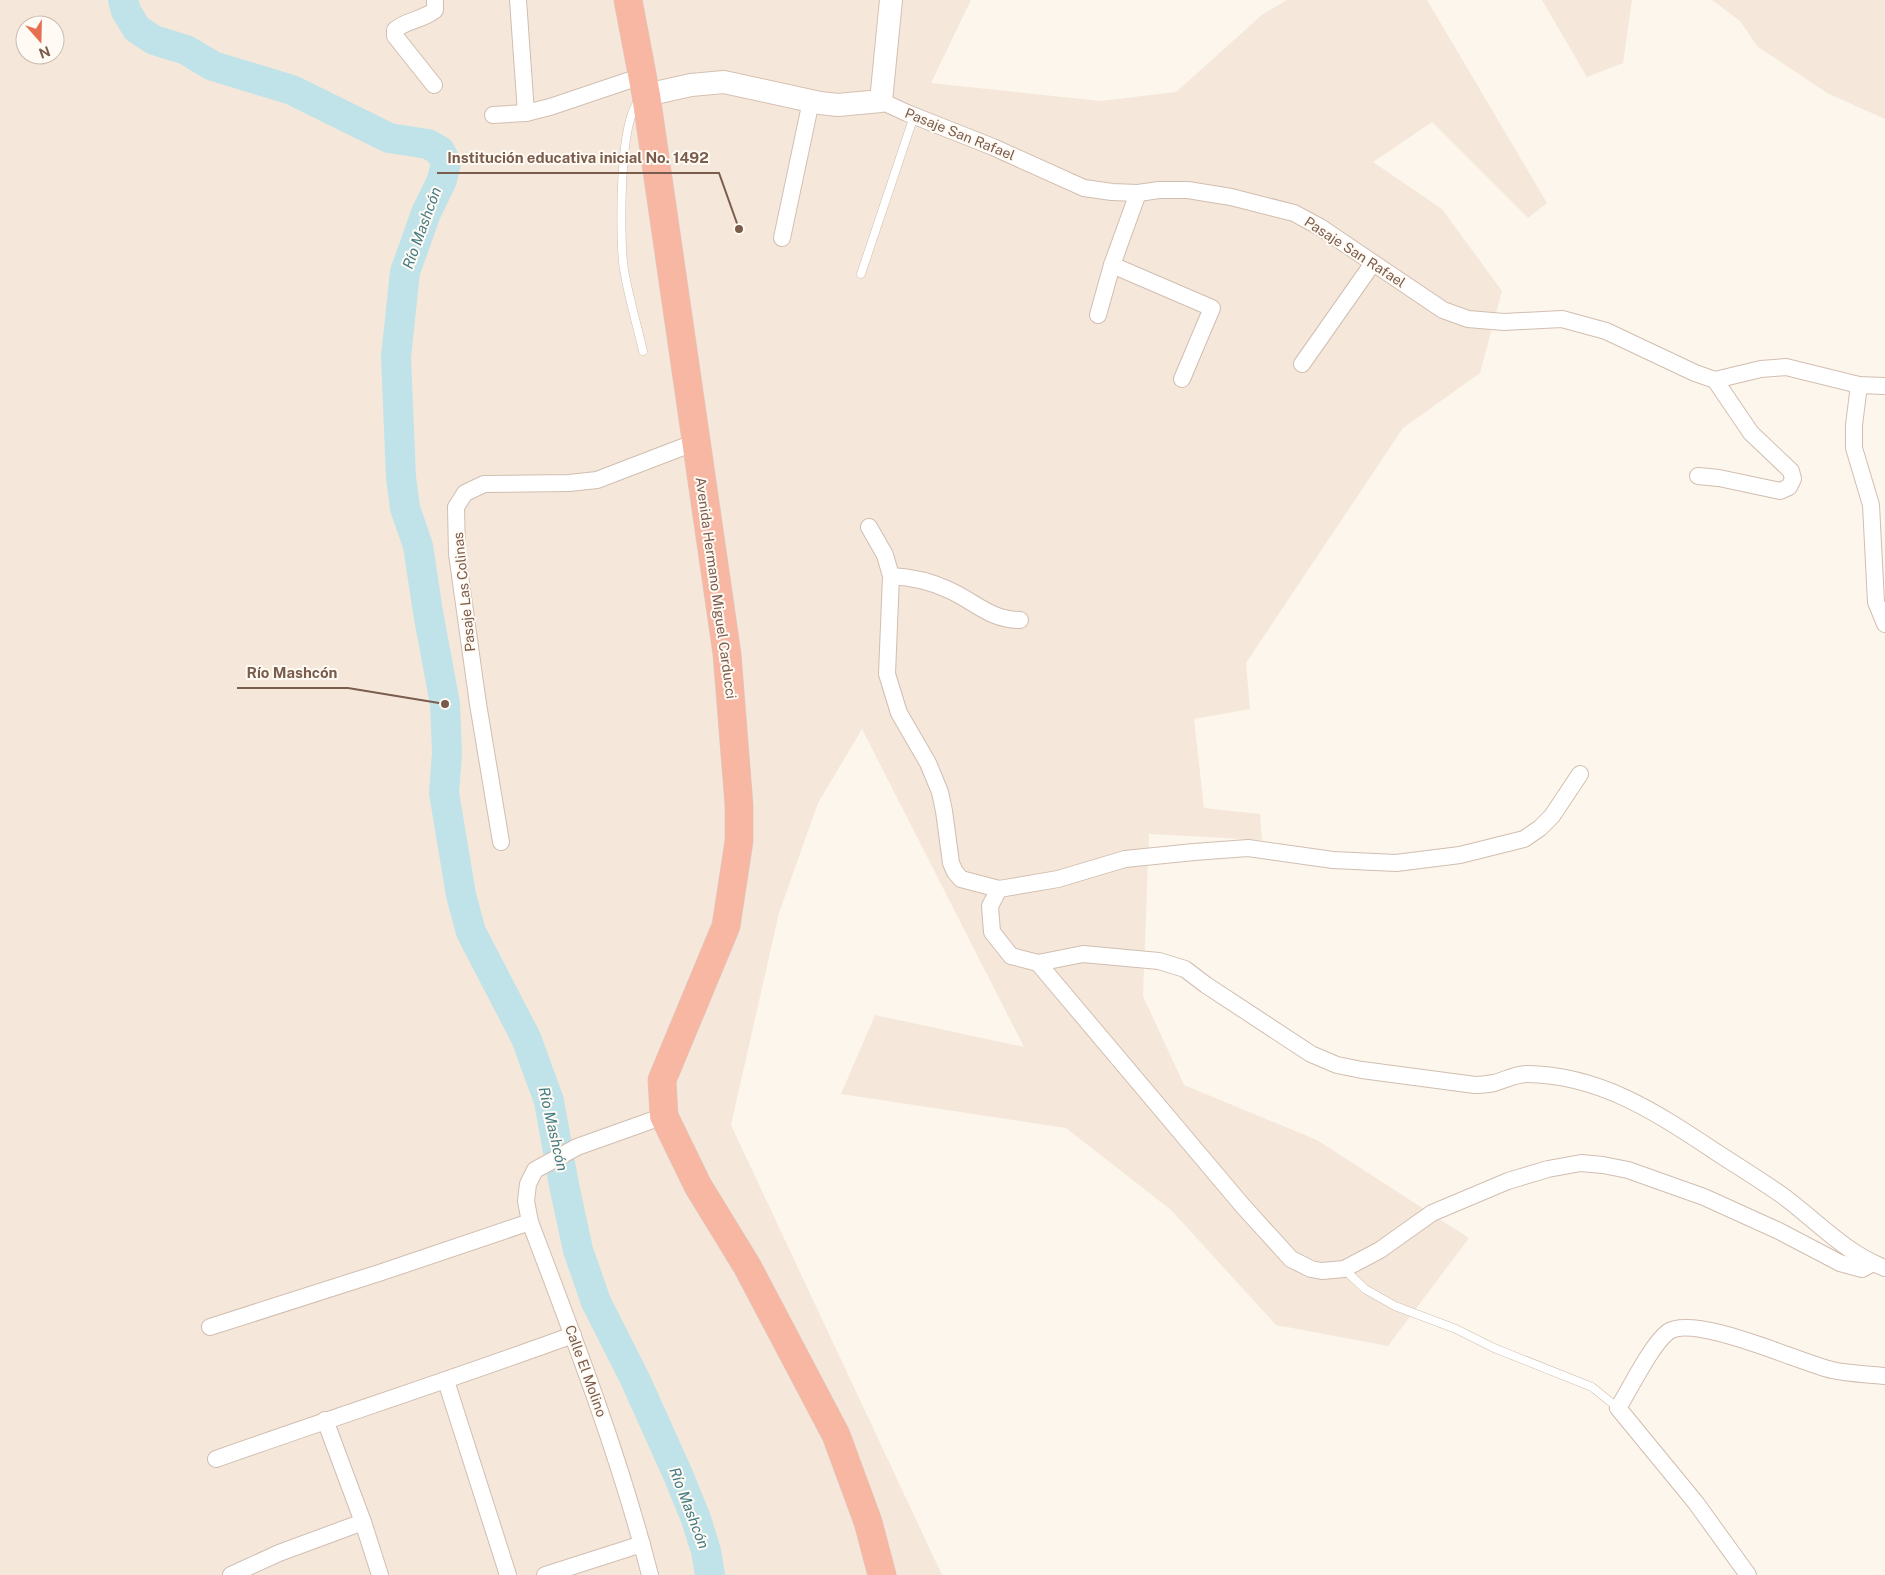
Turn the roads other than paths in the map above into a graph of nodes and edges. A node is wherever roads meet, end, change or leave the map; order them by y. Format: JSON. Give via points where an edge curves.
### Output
{"nodes":[{"id":1,"x":435,"y":0,"type":"edge"},
{"id":2,"x":518,"y":0,"type":"edge"},
{"id":3,"x":628,"y":0,"type":"edge"},
{"id":4,"x":891,"y":0,"type":"edge"},
{"id":5,"x":434,"y":86,"type":"dead end"},
{"id":6,"x":644,"y":86,"type":"junction"},
{"id":7,"x":811,"y":101,"type":"junction"},
{"id":8,"x":881,"y":101,"type":"junction"},
{"id":9,"x":526,"y":113,"type":"junction"},
{"id":10,"x":493,"y":115,"type":"dead end"},
{"id":11,"x":914,"y":116,"type":"junction"},
{"id":12,"x":1138,"y":193,"type":"junction"},
{"id":13,"x":782,"y":238,"type":"dead end"},
{"id":14,"x":1373,"y":263,"type":"junction"},
{"id":15,"x":1112,"y":265,"type":"junction"},
{"id":16,"x":861,"y":274,"type":"dead end"},
{"id":17,"x":1098,"y":315,"type":"dead end"},
{"id":18,"x":643,"y":351,"type":"dead end"},
{"id":19,"x":1302,"y":364,"type":"dead end"},
{"id":20,"x":1182,"y":379,"type":"dead end"},
{"id":21,"x":1715,"y":380,"type":"junction"},
{"id":22,"x":1859,"y":384,"type":"junction"},
{"id":23,"x":1885,"y":386,"type":"edge"},
{"id":24,"x":696,"y":442,"type":"junction"},
{"id":25,"x":1698,"y":476,"type":"dead end"},
{"id":26,"x":869,"y":527,"type":"dead end"},
{"id":27,"x":1879,"y":541,"type":"edge"},
{"id":28,"x":891,"y":576,"type":"junction"},
{"id":29,"x":1020,"y":620,"type":"dead end"},
{"id":30,"x":1885,"y":624,"type":"edge"},
{"id":31,"x":1580,"y":774,"type":"dead end"},
{"id":32,"x":500,"y":842,"type":"dead end"},
{"id":33,"x":999,"y":889,"type":"junction"},
{"id":34,"x":1038,"y":963,"type":"junction"},
{"id":35,"x":664,"y":1116,"type":"junction"},
{"id":36,"x":530,"y":1222,"type":"junction"},
{"id":37,"x":1879,"y":1265,"type":"edge"},
{"id":38,"x":1344,"y":1269,"type":"junction"},
{"id":39,"x":210,"y":1327,"type":"dead end"},
{"id":40,"x":573,"y":1335,"type":"junction"},
{"id":41,"x":1885,"y":1376,"type":"edge"},
{"id":42,"x":446,"y":1381,"type":"junction"},
{"id":43,"x":1618,"y":1408,"type":"junction"},
{"id":44,"x":325,"y":1420,"type":"junction"},
{"id":45,"x":216,"y":1459,"type":"dead end"},
{"id":46,"x":363,"y":1522,"type":"junction"},
{"id":47,"x":642,"y":1544,"type":"junction"},
{"id":48,"x":231,"y":1575,"type":"edge"},
{"id":49,"x":380,"y":1575,"type":"edge"},
{"id":50,"x":508,"y":1575,"type":"edge"},
{"id":51,"x":545,"y":1575,"type":"edge"},
{"id":52,"x":650,"y":1575,"type":"edge"},
{"id":53,"x":882,"y":1575,"type":"edge"},
{"id":54,"x":1748,"y":1575,"type":"edge"}],
"edges":[{"from":1,"to":5,"type":"street","via":[[435,10],[428,17],[395,30],[395,36]]},
{"from":2,"to":9,"type":"street"},
{"from":3,"to":6,"type":"highway","name":"Avenida Hermano Miguel Carducci"},
{"from":4,"to":8,"type":"street"},
{"from":6,"to":7,"type":"street","name":"Pasaje San Rafael","via":[[724,82]]},
{"from":6,"to":9,"type":"street","name":"Pasaje San Rafael"},
{"from":6,"to":18,"type":"lane","via":[[631,115],[625,145],[622,218],[623,263]]},
{"from":6,"to":24,"type":"highway","name":"Avenida Hermano Miguel Carducci"},
{"from":7,"to":8,"type":"street","name":"Pasaje San Rafael","via":[[838,105]]},
{"from":7,"to":13,"type":"street"},
{"from":8,"to":11,"type":"street","name":"Pasaje San Rafael"},
{"from":9,"to":10,"type":"street","name":"Pasaje San Rafael"},
{"from":11,"to":12,"type":"street","name":"Pasaje San Rafael","via":[[1084,188]]},
{"from":11,"to":16,"type":"lane"},
{"from":12,"to":14,"type":"street","name":"Pasaje San Rafael","via":[[1188,190],[1294,212]]},
{"from":12,"to":15,"type":"street"},
{"from":14,"to":19,"type":"street"},
{"from":14,"to":21,"type":"street","name":"Pasaje San Rafael","via":[[1443,310],[1468,319],[1504,322],[1562,319],[1606,332]]},
{"from":15,"to":17,"type":"street"},
{"from":15,"to":20,"type":"street","via":[[1212,308]]},
{"from":21,"to":22,"type":"street","via":[[1761,369],[1786,367]]},
{"from":21,"to":25,"type":"street","via":[[1751,433],[1791,471],[1793,479],[1790,487],[1780,491]]},
{"from":22,"to":23,"type":"street"},
{"from":22,"to":27,"type":"street","via":[[1854,448]]},
{"from":24,"to":32,"type":"street","name":"Pasaje Las Colinas","via":[[597,480],[484,484],[465,493],[456,506],[457,554]]},
{"from":24,"to":35,"type":"highway","name":"Avenida Hermano Miguel Carducci","via":[[727,654],[740,805],[739,841],[726,926],[662,1080]]},
{"from":26,"to":28,"type":"street","via":[[885,555]]},
{"from":27,"to":30,"type":"street","via":[[1876,602]]},
{"from":28,"to":29,"type":"street","via":[[925,581],[950,590],[999,618]]},
{"from":28,"to":33,"type":"street","via":[[886,660],[890,688],[935,778],[955,872],[961,879]]},
{"from":31,"to":33,"type":"street","via":[[1552,816],[1524,839],[1460,855],[1396,863],[1333,860],[1248,848],[1125,859],[1058,879]]},
{"from":33,"to":34,"type":"street","via":[[990,906],[992,932],[1011,956]]},
{"from":34,"to":37,"type":"street","via":[[1083,954],[1159,961],[1185,969],[1311,1054],[1337,1065],[1476,1086],[1524,1074],[1555,1075],[1594,1084],[1628,1098],[1697,1140],[1783,1196],[1846,1248]]},
{"from":34,"to":38,"type":"street","via":[[1291,1259],[1322,1271]]},
{"from":35,"to":36,"type":"street","name":"Calle El Molino","via":[[577,1147],[535,1170],[528,1184],[526,1201]]},
{"from":35,"to":53,"type":"highway","name":"Avenida Hermano Miguel Carducci","via":[[698,1186],[746,1266],[836,1435],[868,1522]]},
{"from":36,"to":39,"type":"street"},
{"from":36,"to":40,"type":"street","name":"Calle El Molino"},
{"from":37,"to":38,"type":"street","via":[[1862,1269],[1840,1263],[1779,1231],[1695,1194],[1628,1170],[1581,1163],[1548,1168],[1508,1181],[1432,1213],[1380,1250]]},
{"from":38,"to":43,"type":"lane","via":[[1365,1289],[1395,1306],[1592,1387]]},
{"from":40,"to":42,"type":"street"},
{"from":40,"to":47,"type":"street","name":"Calle El Molino"},
{"from":41,"to":43,"type":"street","via":[[1832,1370],[1754,1343],[1689,1327],[1670,1331],[1657,1343]]},
{"from":42,"to":44,"type":"street"},
{"from":42,"to":50,"type":"street"},
{"from":43,"to":54,"type":"street","via":[[1696,1503]]},
{"from":44,"to":45,"type":"street"},
{"from":44,"to":46,"type":"street"},
{"from":46,"to":48,"type":"street","via":[[279,1553]]},
{"from":46,"to":49,"type":"street"},
{"from":47,"to":51,"type":"street"},
{"from":47,"to":52,"type":"street","name":"Calle El Molino"}]}
